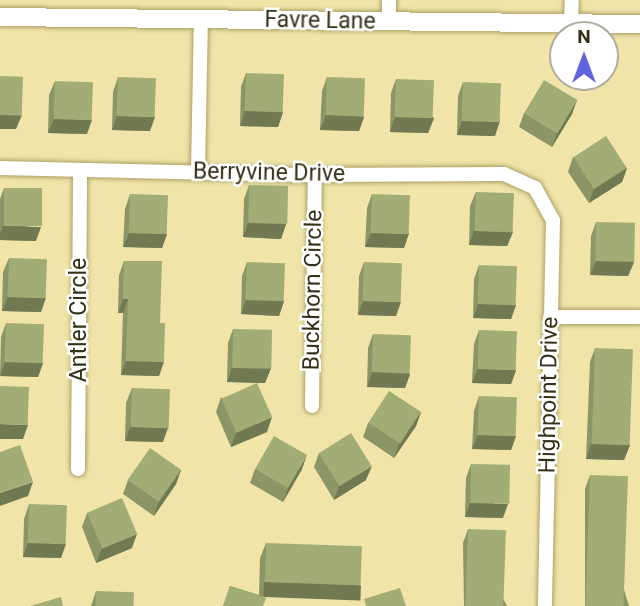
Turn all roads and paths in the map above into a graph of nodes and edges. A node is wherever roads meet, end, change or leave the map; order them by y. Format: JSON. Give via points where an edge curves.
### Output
{"nodes":[{"id":1,"x":389,"y":0,"type":"edge"},
{"id":2,"x":572,"y":0,"type":"edge"},
{"id":3,"x":0,"y":17,"type":"edge"},
{"id":4,"x":201,"y":20,"type":"junction"},
{"id":5,"x":571,"y":21,"type":"edge"},
{"id":6,"x":389,"y":22,"type":"junction"},
{"id":7,"x":549,"y":23,"type":"edge"},
{"id":8,"x":619,"y":24,"type":"edge"},
{"id":9,"x":640,"y":24,"type":"edge"},
{"id":10,"x":0,"y":168,"type":"edge"},
{"id":11,"x":80,"y":171,"type":"junction"},
{"id":12,"x":198,"y":171,"type":"junction"},
{"id":13,"x":315,"y":175,"type":"junction"},
{"id":14,"x":535,"y":188,"type":"joint"},
{"id":15,"x":550,"y":317,"type":"junction"},
{"id":16,"x":640,"y":317,"type":"edge"},
{"id":17,"x":312,"y":406,"type":"dead end"},
{"id":18,"x":78,"y":469,"type":"dead end"},
{"id":19,"x":544,"y":606,"type":"edge"}],
"edges":[{"from":1,"to":6,"type":"street"},
{"from":2,"to":5,"type":"street"},
{"from":3,"to":4,"type":"street","name":"Favre Lane"},
{"from":4,"to":6,"type":"street","name":"Favre Lane"},
{"from":4,"to":12,"type":"street"},
{"from":6,"to":7,"type":"street","name":"Favre Lane"},
{"from":8,"to":9,"type":"street","name":"Favre Lane"},
{"from":10,"to":11,"type":"street","name":"Berryvine Drive"},
{"from":11,"to":12,"type":"street","name":"Berryvine Drive"},
{"from":11,"to":18,"type":"street","name":"Antler Circle"},
{"from":12,"to":13,"type":"street","name":"Berryvine Drive"},
{"from":13,"to":14,"type":"street","name":"Berryvine Drive","via":[[504,174]]},
{"from":13,"to":17,"type":"street","name":"Buckhorn Circle"},
{"from":14,"to":15,"type":"street","name":"Highpoint Drive","via":[[553,220]]},
{"from":15,"to":16,"type":"street"},
{"from":15,"to":19,"type":"street","name":"Highpoint Drive"}]}
